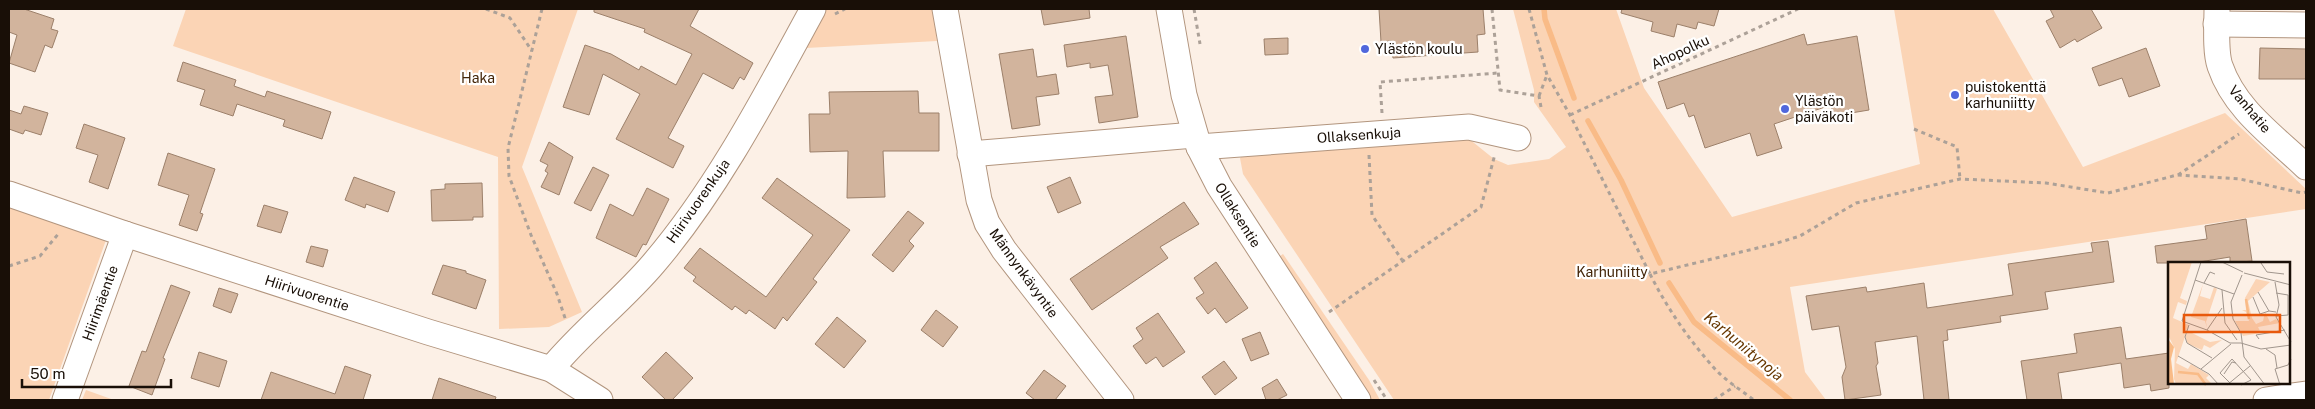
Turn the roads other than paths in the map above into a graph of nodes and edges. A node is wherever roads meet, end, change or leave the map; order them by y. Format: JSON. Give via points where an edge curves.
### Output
{"nodes":[{"id":1,"x":813,"y":9,"type":"edge"},
{"id":2,"x":945,"y":9,"type":"edge"},
{"id":3,"x":1172,"y":9,"type":"edge"},
{"id":4,"x":2217,"y":17,"type":"edge"},
{"id":5,"x":2306,"y":25,"type":"edge"},
{"id":6,"x":1509,"y":136,"type":"road end"},
{"id":7,"x":1196,"y":141,"type":"junction"},
{"id":8,"x":970,"y":154,"type":"junction"},
{"id":9,"x":2306,"y":167,"type":"edge"},
{"id":10,"x":9,"y":194,"type":"edge"},
{"id":11,"x":125,"y":234,"type":"junction"},
{"id":12,"x":551,"y":369,"type":"junction"},
{"id":13,"x":2306,"y":394,"type":"edge"},
{"id":14,"x":65,"y":400,"type":"edge"},
{"id":15,"x":600,"y":400,"type":"edge"},
{"id":16,"x":1121,"y":400,"type":"edge"},
{"id":17,"x":1358,"y":400,"type":"edge"},
{"id":18,"x":2266,"y":400,"type":"edge"}],
"edges":[{"from":1,"to":12,"type":"street","name":"Hiirivuorenkuja","via":[[749,128],[695,208],[631,289],[572,343]]},
{"from":2,"to":8,"type":"street","name":"Männynkävyntie"},
{"from":3,"to":7,"type":"street","name":"Ollaksentie","via":[[1184,95]]},
{"from":4,"to":5,"type":"street"},
{"from":4,"to":9,"type":"street","name":"Vanhatie","via":[[2219,64],[2231,90],[2257,122]]},
{"from":6,"to":7,"type":"street","name":"Ollaksenkuja","via":[[1469,127],[1375,127]]},
{"from":7,"to":8,"type":"street","name":"Ollaksenkuja"},
{"from":7,"to":17,"type":"street","name":"Ollaksentie","via":[[1219,186]]},
{"from":8,"to":16,"type":"street","name":"Männynkävyntie","via":[[979,200],[1004,250]]},
{"from":10,"to":11,"type":"street","name":"Hiirivuorentie"},
{"from":11,"to":12,"type":"street","name":"Hiirivuorentie"},
{"from":11,"to":14,"type":"street","name":"Hiirimäentie"},
{"from":12,"to":15,"type":"street","name":"Hiirivuorentie"},
{"from":13,"to":18,"type":"street"}]}
